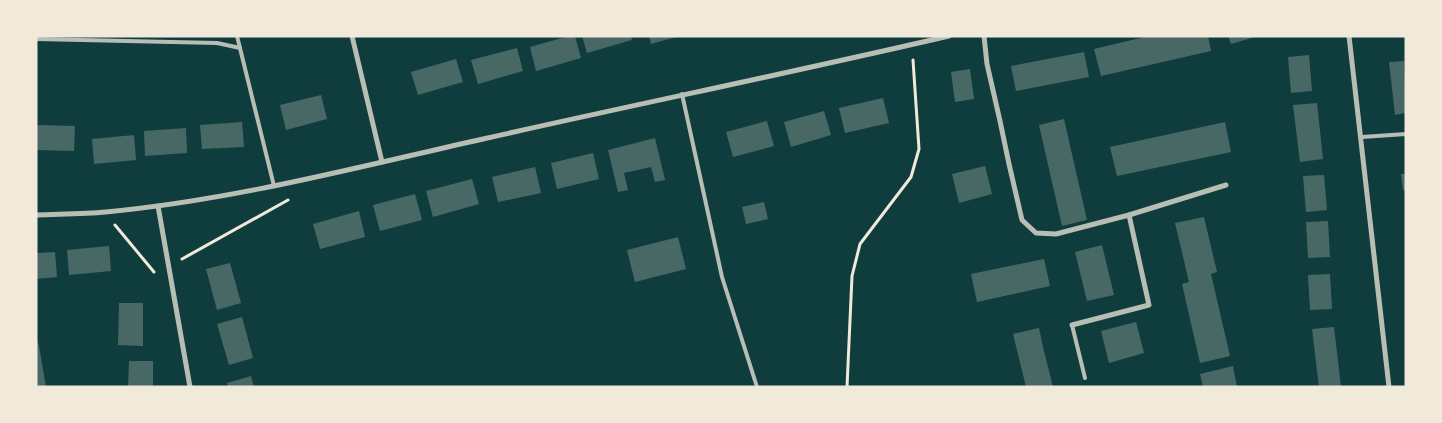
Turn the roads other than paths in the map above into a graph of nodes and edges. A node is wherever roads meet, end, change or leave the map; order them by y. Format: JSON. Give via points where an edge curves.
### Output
{"nodes":[{"id":1,"x":237,"y":36,"type":"edge"},
{"id":2,"x":352,"y":36,"type":"edge"},
{"id":3,"x":949,"y":36,"type":"edge"},
{"id":4,"x":984,"y":36,"type":"edge"},
{"id":5,"x":1349,"y":36,"type":"edge"},
{"id":6,"x":36,"y":39,"type":"edge"},
{"id":7,"x":240,"y":48,"type":"junction"},
{"id":8,"x":682,"y":94,"type":"junction"},
{"id":9,"x":1406,"y":134,"type":"edge"},
{"id":10,"x":1362,"y":137,"type":"junction"},
{"id":11,"x":382,"y":162,"type":"junction"},
{"id":12,"x":1226,"y":185,"type":"dead end"},
{"id":13,"x":274,"y":186,"type":"junction"},
{"id":14,"x":158,"y":206,"type":"junction"},
{"id":15,"x":36,"y":215,"type":"edge"},
{"id":16,"x":1129,"y":216,"type":"junction"},
{"id":17,"x":1072,"y":325,"type":"joint"},
{"id":18,"x":1085,"y":378,"type":"dead end"},
{"id":19,"x":190,"y":387,"type":"edge"},
{"id":20,"x":756,"y":387,"type":"edge"},
{"id":21,"x":1389,"y":387,"type":"edge"}],
"edges":[{"from":1,"to":7,"type":"lane"},
{"from":2,"to":11,"type":"street"},
{"from":3,"to":8,"type":"street"},
{"from":4,"to":16,"type":"street","via":[[987,64],[1022,220],[1036,233],[1056,234]]},
{"from":5,"to":10,"type":"street"},
{"from":6,"to":7,"type":"lane","via":[[217,43]]},
{"from":7,"to":13,"type":"lane"},
{"from":8,"to":11,"type":"street"},
{"from":8,"to":20,"type":"lane","via":[[722,277]]},
{"from":9,"to":10,"type":"lane"},
{"from":10,"to":21,"type":"street"},
{"from":11,"to":13,"type":"street"},
{"from":12,"to":16,"type":"street"},
{"from":13,"to":14,"type":"street"},
{"from":14,"to":15,"type":"street"},
{"from":14,"to":19,"type":"street"},
{"from":16,"to":17,"type":"street","via":[[1149,305]]},
{"from":17,"to":18,"type":"lane"}]}
